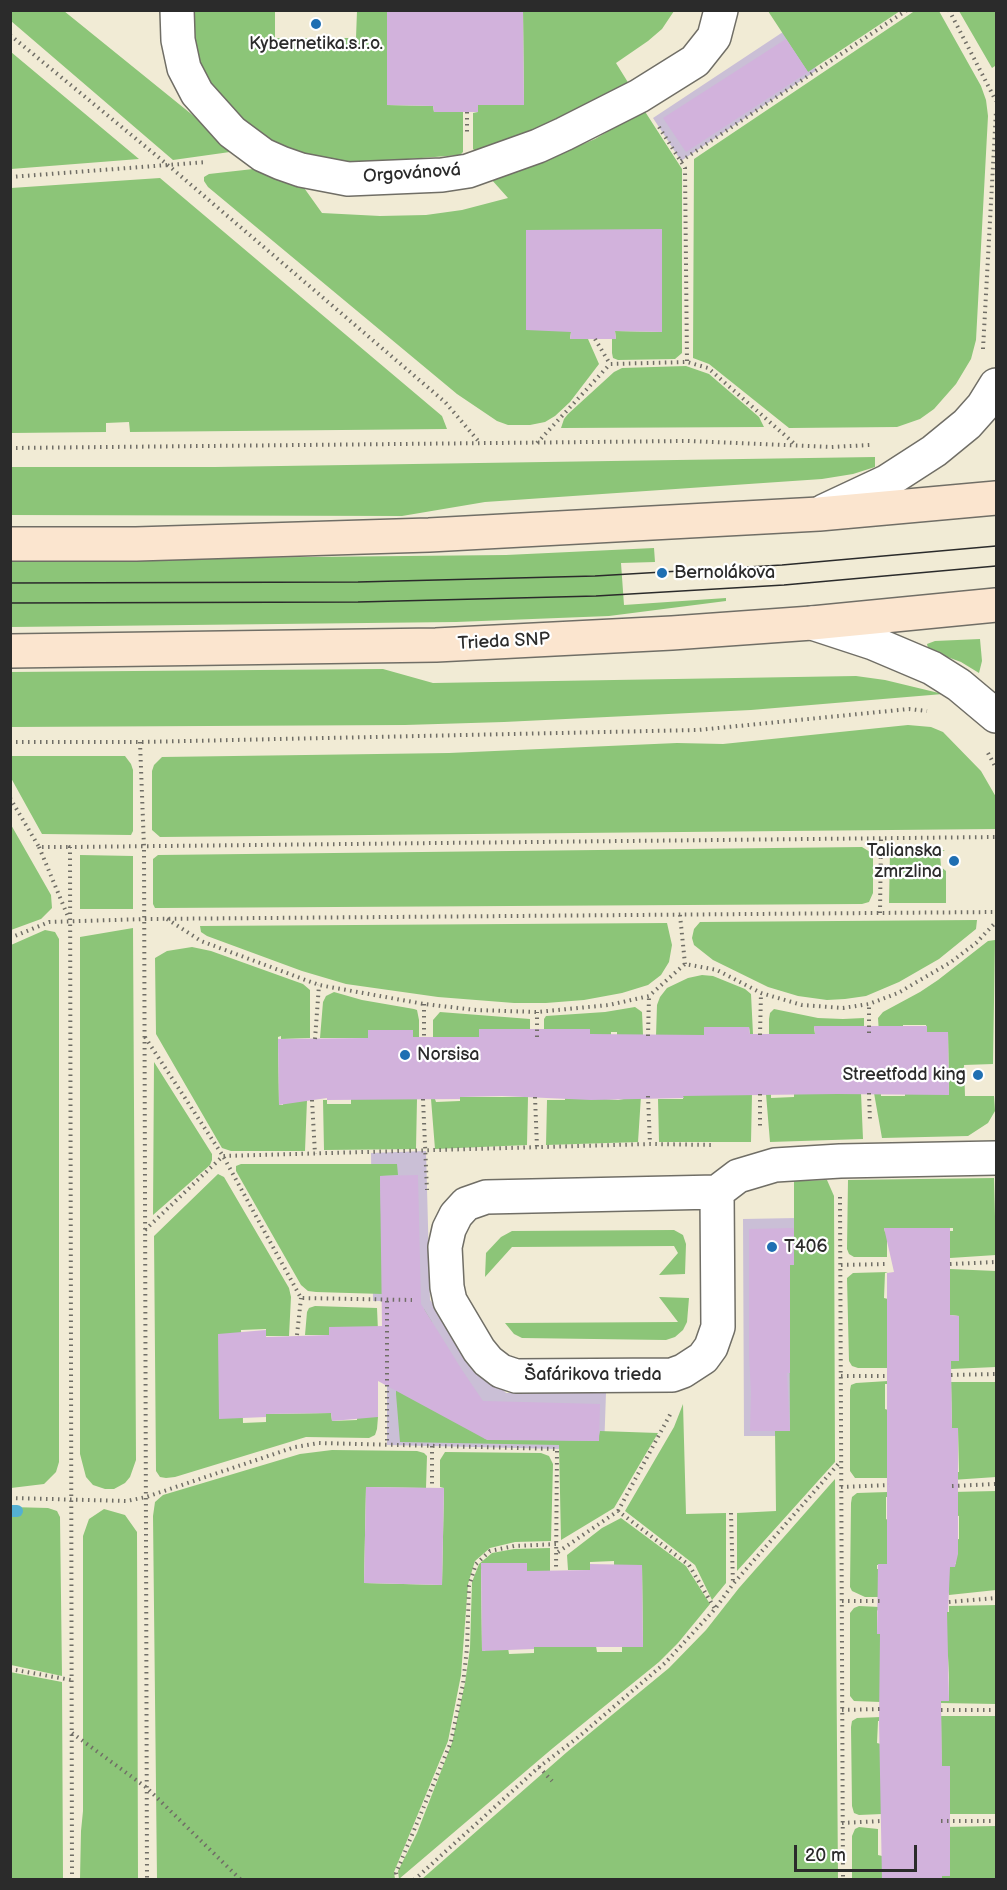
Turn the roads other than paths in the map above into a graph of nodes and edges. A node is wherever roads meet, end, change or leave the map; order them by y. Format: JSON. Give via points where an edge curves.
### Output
{"nodes":[{"id":1,"x":177,"y":10,"type":"edge"},
{"id":2,"x":721,"y":10,"type":"edge"},
{"id":3,"x":989,"y":371,"type":"edge"},
{"id":4,"x":996,"y":498,"type":"edge"},
{"id":5,"x":819,"y":514,"type":"junction"},
{"id":6,"x":10,"y":544,"type":"edge"},
{"id":7,"x":996,"y":605,"type":"edge"},
{"id":8,"x":812,"y":623,"type":"junction"},
{"id":9,"x":10,"y":651,"type":"edge"},
{"id":10,"x":996,"y":716,"type":"edge"},
{"id":11,"x":996,"y":1158,"type":"edge"},
{"id":12,"x":717,"y":1192,"type":"junction"}],
"edges":[{"from":1,"to":2,"type":"street","name":"Orgovánová","via":[[184,68],[197,93],[232,132],[263,155],[301,170],[348,179],[442,176],[538,146],[639,96],[695,61],[714,37]]},
{"from":3,"to":5,"type":"street","via":[[983,406],[967,424],[886,482]]},
{"from":4,"to":5,"type":"street"},
{"from":5,"to":6,"type":"street","via":[[429,535]]},
{"from":7,"to":8,"type":"street","name":"Trieda SNP"},
{"from":8,"to":9,"type":"street","name":"Trieda SNP","via":[[436,645]]},
{"from":8,"to":10,"type":"street","via":[[932,668]]},
{"from":11,"to":12,"type":"street","via":[[794,1163],[756,1169],[738,1176]]},
{"from":12,"to":12,"type":"street","name":"Šafárikova trieda","via":[[486,1197],[466,1204],[456,1215],[444,1247],[450,1301],[479,1350],[501,1371],[516,1376],[672,1375],[703,1358],[718,1327]]}]}
